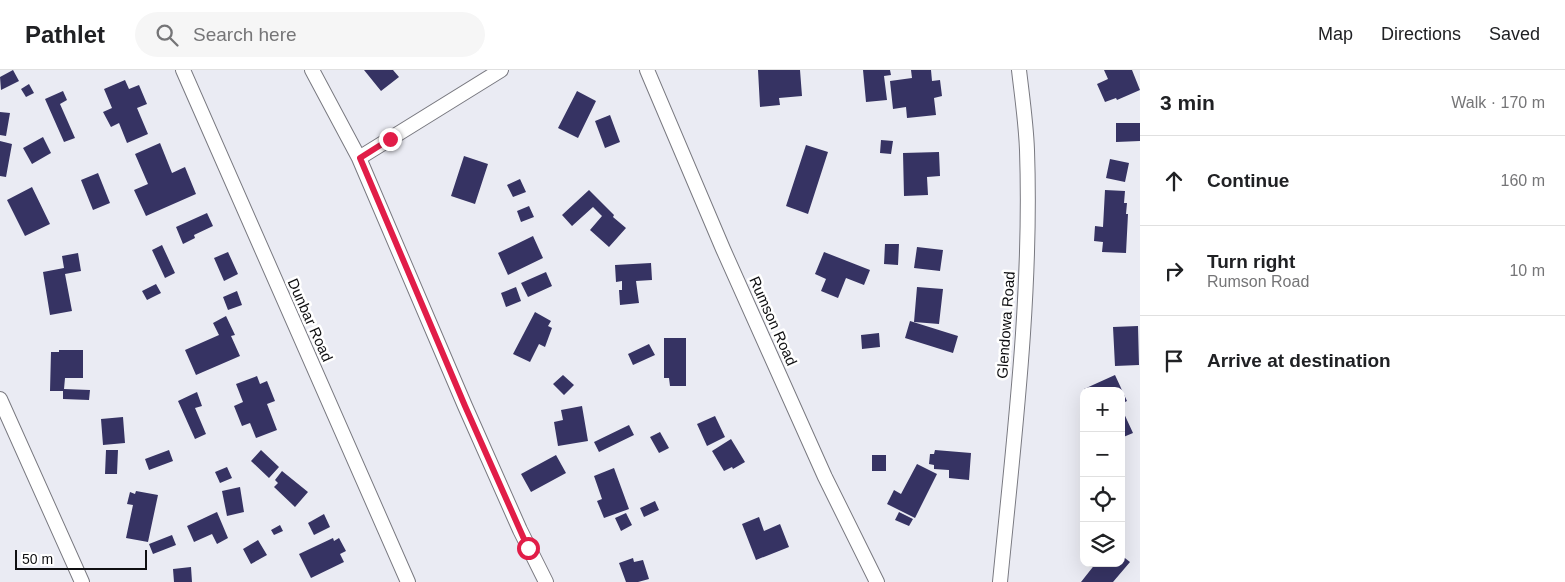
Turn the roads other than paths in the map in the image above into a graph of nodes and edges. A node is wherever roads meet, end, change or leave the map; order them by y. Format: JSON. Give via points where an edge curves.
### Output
{"nodes":[{"id":1,"x":183,"y":70,"type":"edge"},
{"id":2,"x":312,"y":70,"type":"edge"},
{"id":3,"x":501,"y":70,"type":"edge"},
{"id":4,"x":647,"y":70,"type":"edge"},
{"id":5,"x":1019,"y":70,"type":"edge"},
{"id":6,"x":360,"y":158,"type":"junction"},
{"id":7,"x":0,"y":399,"type":"edge"},
{"id":8,"x":82,"y":582,"type":"edge"},
{"id":9,"x":408,"y":582,"type":"edge"},
{"id":10,"x":546,"y":582,"type":"edge"},
{"id":11,"x":877,"y":582,"type":"edge"},
{"id":12,"x":1000,"y":582,"type":"edge"}],
"edges":[{"from":1,"to":9,"type":"street","name":"Dunbar Road"},
{"from":2,"to":6,"type":"street"},
{"from":3,"to":6,"type":"street"},
{"from":4,"to":11,"type":"street","name":"Rumson Road","via":[[723,250],[813,450]]},
{"from":5,"to":12,"type":"street","name":"Glendowa Road","via":[[1028,206],[1025,295]]},
{"from":6,"to":10,"type":"street","via":[[469,415]]},
{"from":7,"to":8,"type":"street"}]}
